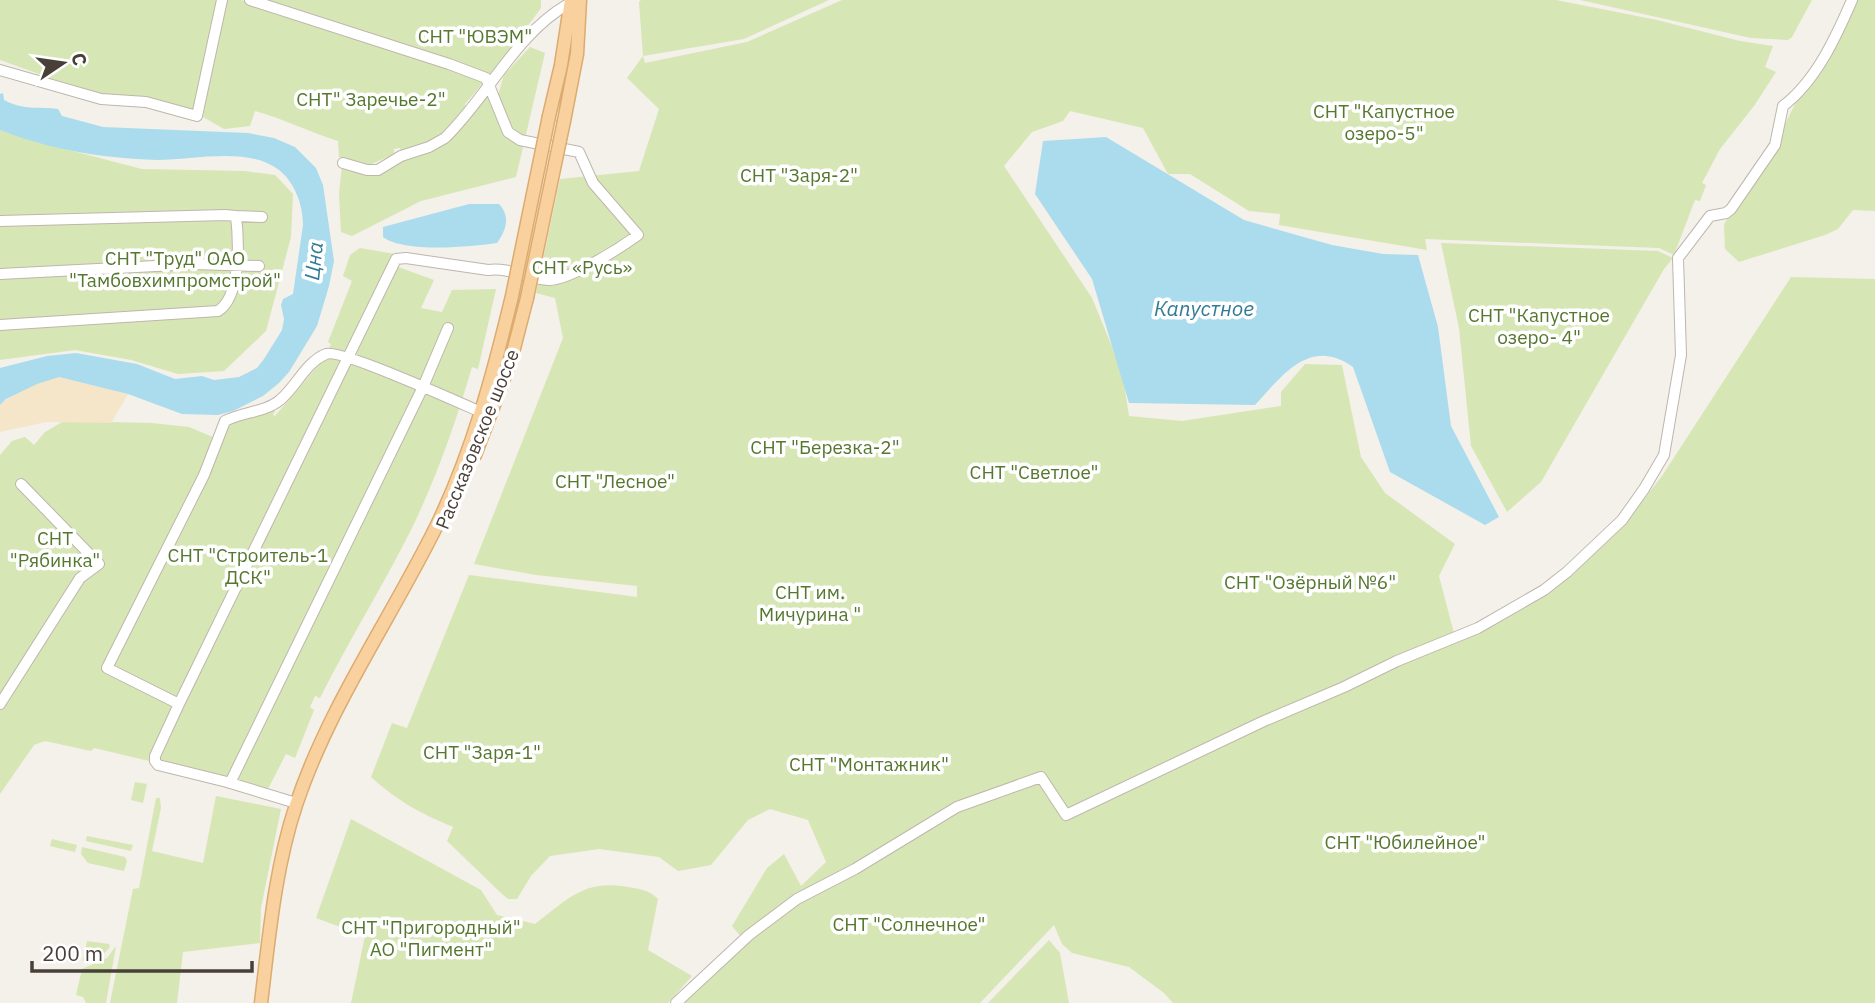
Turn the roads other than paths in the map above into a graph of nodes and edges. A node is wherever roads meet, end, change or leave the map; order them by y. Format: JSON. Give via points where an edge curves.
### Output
{"nodes":[{"id":1,"x":222,"y":0,"type":"edge"},
{"id":2,"x":250,"y":0,"type":"edge"},
{"id":3,"x":1852,"y":0,"type":"edge"},
{"id":4,"x":574,"y":1,"type":"edge"},
{"id":5,"x":0,"y":70,"type":"edge"},
{"id":6,"x":489,"y":86,"type":"junction"},
{"id":7,"x":343,"y":163,"type":"dead end"},
{"id":8,"x":236,"y":216,"type":"junction"},
{"id":9,"x":262,"y":216,"type":"dead end"},
{"id":10,"x":0,"y":221,"type":"edge"},
{"id":11,"x":236,"y":263,"type":"junction"},
{"id":12,"x":259,"y":265,"type":"dead end"},
{"id":13,"x":0,"y":274,"type":"edge"},
{"id":14,"x":0,"y":325,"type":"edge"},
{"id":15,"x":448,"y":328,"type":"dead end"},
{"id":16,"x":347,"y":358,"type":"junction"},
{"id":17,"x":423,"y":387,"type":"junction"},
{"id":18,"x":481,"y":412,"type":"junction"},
{"id":19,"x":21,"y":484,"type":"dead end"},
{"id":20,"x":346,"y":691,"type":"junction"},
{"id":21,"x":0,"y":704,"type":"edge"},
{"id":22,"x":179,"y":704,"type":"junction"},
{"id":23,"x":230,"y":783,"type":"junction"},
{"id":24,"x":296,"y":803,"type":"junction"},
{"id":25,"x":261,"y":1003,"type":"edge"},
{"id":26,"x":676,"y":1003,"type":"edge"}],
"edges":[{"from":1,"to":5,"type":"street","via":[[197,116],[146,102],[101,99]]},
{"from":2,"to":6,"type":"street","via":[[449,64],[486,78]]},
{"from":3,"to":26,"type":"street","via":[[1805,84],[1783,106],[1776,145],[1731,209],[1710,216],[1678,258],[1681,355],[1664,455],[1622,520],[1567,572],[1478,628],[1264,721],[1066,816],[1041,777],[969,801],[797,899],[749,935]]},
{"from":4,"to":6,"type":"street","via":[[530,35]]},
{"from":4,"to":18,"type":"main road","name":"Рассказовское шоссе","bridge":true,"via":[[512,296]]},
{"from":4,"to":20,"type":"main road","name":"Рассказовское шоссе","bridge":true,"via":[[577,54],[511,359],[443,527],[398,610]]},
{"from":6,"to":7,"type":"street","via":[[452,131],[434,145],[373,171]]},
{"from":6,"to":16,"type":"street","via":[[508,132],[520,140],[579,152],[593,183],[638,235],[611,255],[548,280],[501,268],[396,259]]},
{"from":8,"to":9,"type":"street"},
{"from":8,"to":10,"type":"street"},
{"from":8,"to":11,"type":"street"},
{"from":11,"to":12,"type":"street"},
{"from":11,"to":13,"type":"street"},
{"from":11,"to":14,"type":"street","via":[[231,297],[214,312]]},
{"from":15,"to":17,"type":"street"},
{"from":16,"to":17,"type":"street"},
{"from":16,"to":22,"type":"street"},
{"from":16,"to":22,"type":"street","via":[[324,355],[278,402],[223,424],[204,475],[107,668]]},
{"from":17,"to":18,"type":"street"},
{"from":17,"to":23,"type":"street"},
{"from":18,"to":20,"type":"main road","name":"Рассказовское шоссе","via":[[436,527]]},
{"from":19,"to":21,"type":"street","via":[[99,564],[80,578]]},
{"from":20,"to":24,"type":"main road","name":"Рассказовское шоссе"},
{"from":22,"to":23,"type":"street","via":[[155,761]]},
{"from":23,"to":24,"type":"street"},
{"from":24,"to":25,"type":"main road","name":"Рассказовское шоссе","via":[[281,865]]}]}
